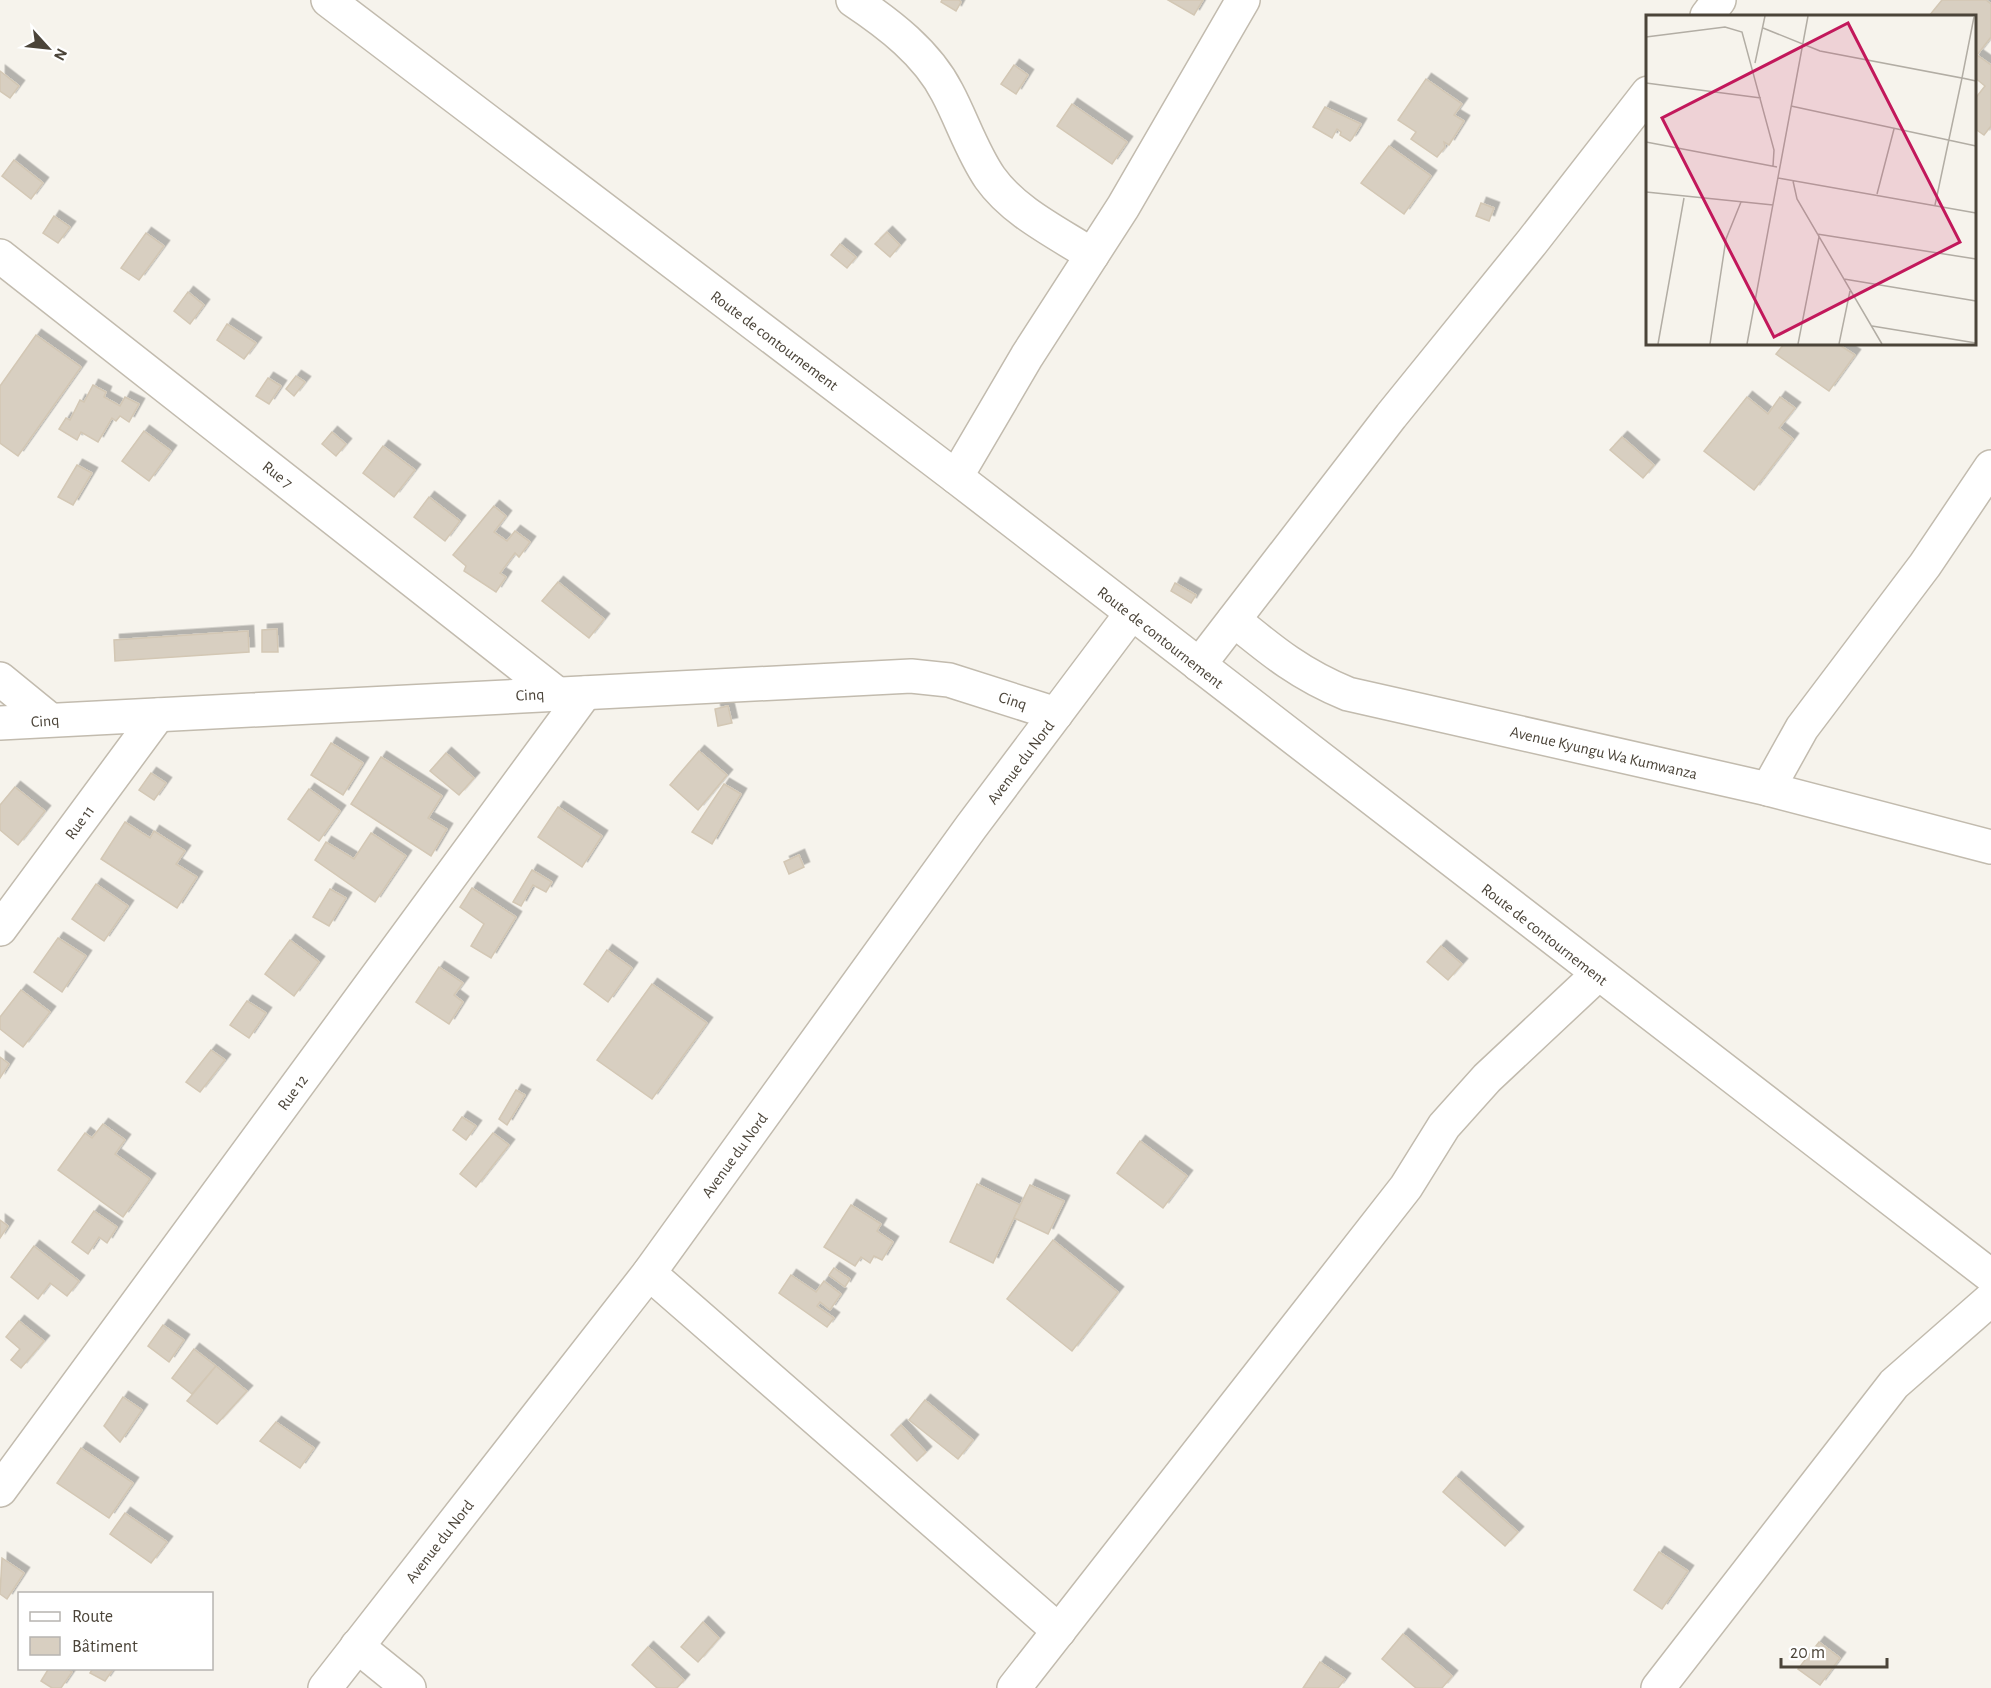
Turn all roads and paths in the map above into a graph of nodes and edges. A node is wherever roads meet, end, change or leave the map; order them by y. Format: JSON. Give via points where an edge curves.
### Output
{"nodes":[{"id":1,"x":328,"y":0,"type":"edge"},
{"id":2,"x":853,"y":0,"type":"edge"},
{"id":3,"x":1243,"y":0,"type":"edge"},
{"id":4,"x":1719,"y":0,"type":"edge"},
{"id":5,"x":1708,"y":15,"type":"edge"},
{"id":6,"x":1646,"y":94,"type":"edge"},
{"id":7,"x":1092,"y":255,"type":"junction"},
{"id":8,"x":0,"y":256,"type":"edge"},
{"id":9,"x":1991,"y":467,"type":"edge"},
{"id":10,"x":956,"y":477,"type":"junction"},
{"id":11,"x":1131,"y":614,"type":"junction"},
{"id":12,"x":1234,"y":620,"type":"junction"},
{"id":13,"x":1199,"y":665,"type":"junction"},
{"id":14,"x":0,"y":679,"type":"edge"},
{"id":15,"x":570,"y":693,"type":"junction"},
{"id":16,"x":1056,"y":714,"type":"junction"},
{"id":17,"x":158,"y":715,"type":"junction"},
{"id":18,"x":49,"y":719,"type":"junction"},
{"id":19,"x":0,"y":723,"type":"edge"},
{"id":20,"x":1768,"y":789,"type":"junction"},
{"id":21,"x":1991,"y":847,"type":"edge"},
{"id":22,"x":0,"y":930,"type":"edge"},
{"id":23,"x":1597,"y":975,"type":"junction"},
{"id":24,"x":649,"y":1273,"type":"junction"},
{"id":25,"x":1991,"y":1276,"type":"edge"},
{"id":26,"x":1991,"y":1299,"type":"edge"},
{"id":27,"x":0,"y":1490,"type":"edge"},
{"id":28,"x":1059,"y":1631,"type":"junction"},
{"id":29,"x":357,"y":1646,"type":"junction"},
{"id":30,"x":325,"y":1688,"type":"edge"},
{"id":31,"x":409,"y":1688,"type":"edge"},
{"id":32,"x":1014,"y":1688,"type":"edge"},
{"id":33,"x":1658,"y":1688,"type":"edge"}],
"edges":[{"from":1,"to":10,"type":"street","name":"Route de contournement"},
{"from":2,"to":7,"type":"street","via":[[879,17],[924,58],[946,90],[991,178],[1016,204]]},
{"from":3,"to":7,"type":"street"},
{"from":4,"to":5,"type":"street"},
{"from":6,"to":12,"type":"street"},
{"from":7,"to":10,"type":"street"},
{"from":8,"to":15,"type":"street","name":"Rue 7"},
{"from":9,"to":20,"type":"street","via":[[1925,565],[1808,720]]},
{"from":10,"to":11,"type":"street","name":"Route de contournement"},
{"from":11,"to":13,"type":"street","name":"Route de contournement"},
{"from":11,"to":16,"type":"street","name":"Avenue du Nord"},
{"from":12,"to":13,"type":"street"},
{"from":12,"to":20,"type":"street","name":"Avenue Kyungu Wa Kumwanza","via":[[1313,680],[1348,694]]},
{"from":13,"to":23,"type":"street","name":"Route de contournement"},
{"from":14,"to":18,"type":"street"},
{"from":15,"to":16,"type":"street","name":"Cinq","via":[[910,676],[949,680]]},
{"from":15,"to":17,"type":"street","name":"Cinq"},
{"from":15,"to":27,"type":"street","name":"Rue 12"},
{"from":16,"to":24,"type":"street","name":"Avenue du Nord"},
{"from":17,"to":18,"type":"street","name":"Cinq"},
{"from":17,"to":22,"type":"street","name":"Rue 11"},
{"from":18,"to":19,"type":"street","name":"Cinq"},
{"from":20,"to":21,"type":"street","name":"Avenue Kyungu Wa Kumwanza"},
{"from":23,"to":25,"type":"street","name":"Route de contournement"},
{"from":23,"to":28,"type":"street","via":[[1487,1078],[1444,1126],[1406,1187]]},
{"from":24,"to":28,"type":"street"},
{"from":24,"to":29,"type":"street","name":"Avenue du Nord"},
{"from":26,"to":33,"type":"street","via":[[1894,1384]]},
{"from":28,"to":32,"type":"street"},
{"from":29,"to":30,"type":"street","name":"Avenue du Nord"},
{"from":29,"to":31,"type":"street"}]}
